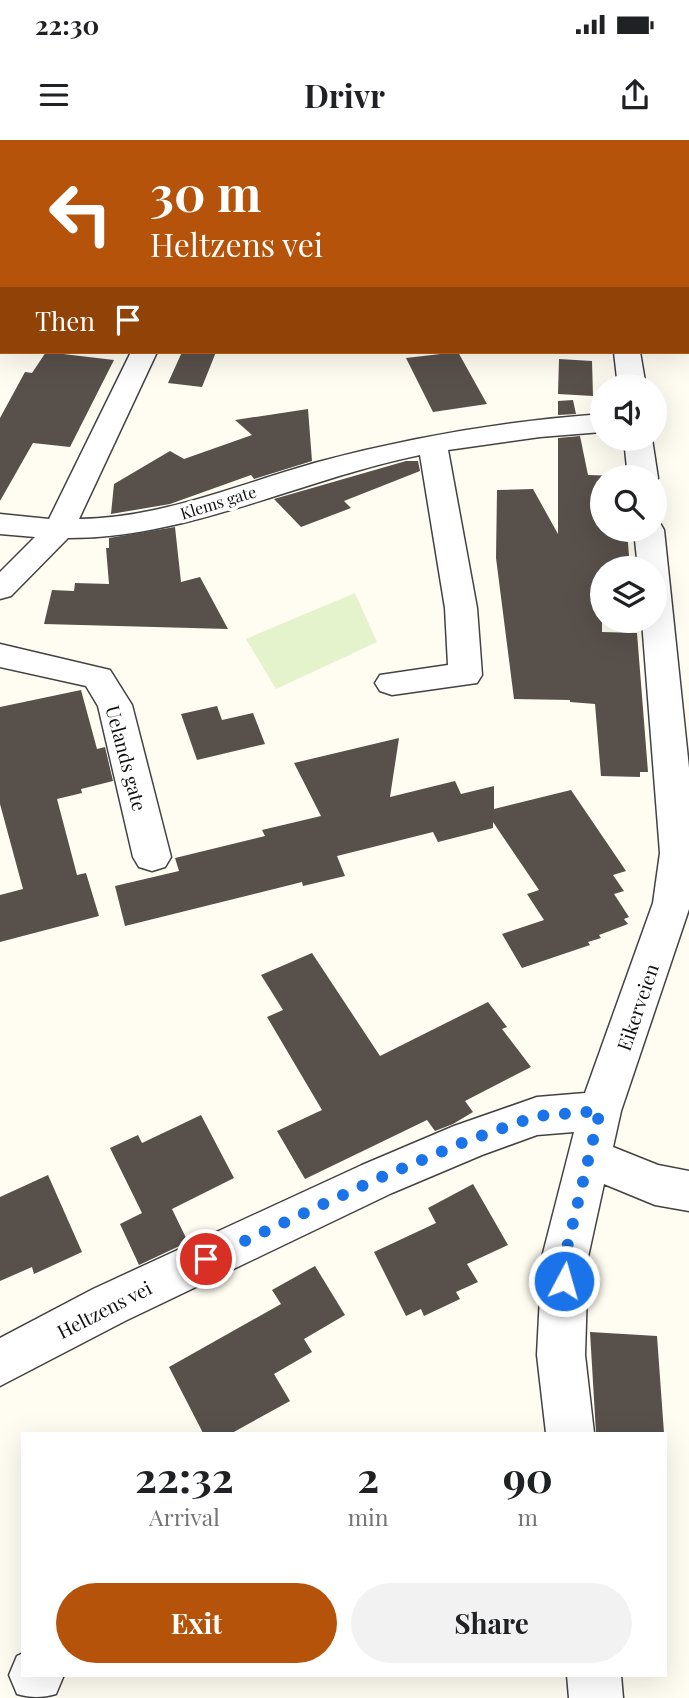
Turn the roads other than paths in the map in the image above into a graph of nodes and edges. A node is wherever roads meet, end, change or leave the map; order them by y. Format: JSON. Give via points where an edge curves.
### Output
{"nodes":[{"id":1,"x":143,"y":354,"type":"edge"},
{"id":2,"x":627,"y":354,"type":"edge"},
{"id":3,"x":630,"y":374,"type":"edge"},
{"id":4,"x":590,"y":424,"type":"edge"},
{"id":5,"x":433,"y":445,"type":"junction"},
{"id":6,"x":0,"y":524,"type":"edge"},
{"id":7,"x":59,"y":530,"type":"junction"},
{"id":8,"x":0,"y":589,"type":"edge"},
{"id":9,"x":659,"y":633,"type":"edge"},
{"id":10,"x":0,"y":655,"type":"edge"},
{"id":11,"x":393,"y":683,"type":"dead end"},
{"id":12,"x":152,"y":857,"type":"dead end"},
{"id":13,"x":600,"y":1111,"type":"junction"},
{"id":14,"x":589,"y":1157,"type":"junction"},
{"id":15,"x":689,"y":1191,"type":"edge"},
{"id":16,"x":0,"y":1363,"type":"edge"},
{"id":17,"x":570,"y":1432,"type":"edge"},
{"id":18,"x":594,"y":1677,"type":"edge"},
{"id":19,"x":596,"y":1698,"type":"edge"}],
"edges":[{"from":1,"to":7,"type":"street"},
{"from":2,"to":3,"type":"street"},
{"from":4,"to":5,"type":"street","name":"Klems gate"},
{"from":5,"to":7,"type":"street","name":"Klems gate","via":[[356,461],[181,514],[112,527]]},
{"from":5,"to":11,"type":"street","via":[[461,608],[465,675]]},
{"from":6,"to":7,"type":"street","name":"Klems gate"},
{"from":7,"to":8,"type":"street"},
{"from":9,"to":13,"type":"street","name":"Eikerveien","via":[[679,853],[672,903]]},
{"from":10,"to":12,"type":"street","name":"Uelands gate","via":[[98,678],[115,705]]},
{"from":13,"to":14,"type":"street","name":"Eikerveien"},
{"from":13,"to":16,"type":"street","name":"Heltzens vei","via":[[537,1116],[469,1140],[109,1305]]},
{"from":14,"to":15,"type":"street","via":[[655,1185]]},
{"from":14,"to":17,"type":"street","name":"Eikerveien","via":[[565,1256],[561,1355]]},
{"from":18,"to":19,"type":"street"}]}
